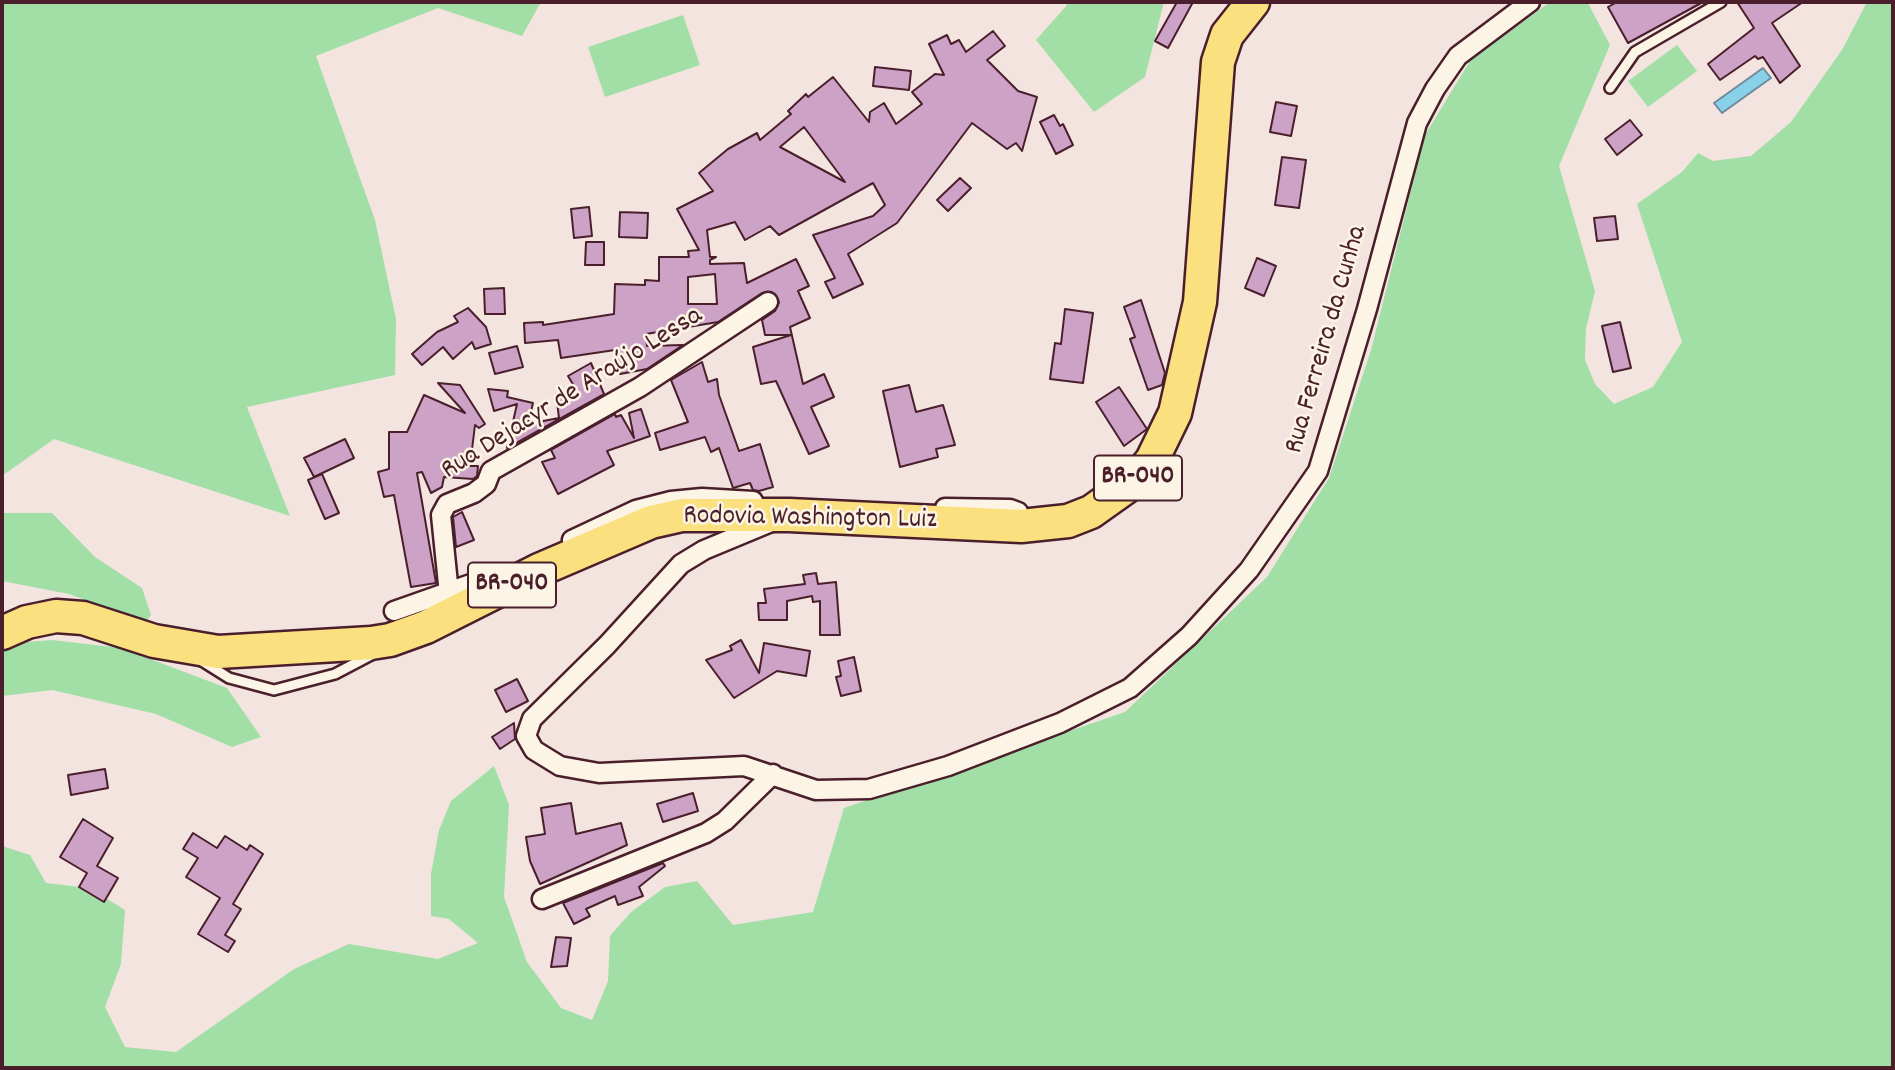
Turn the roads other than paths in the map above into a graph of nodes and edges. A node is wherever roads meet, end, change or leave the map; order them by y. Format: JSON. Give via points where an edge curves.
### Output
{"nodes":[{"id":1,"x":1253,"y":2,"type":"edge"},
{"id":2,"x":1530,"y":2,"type":"edge"},
{"id":3,"x":1721,"y":2,"type":"edge"},
{"id":4,"x":1610,"y":89,"type":"dead end"},
{"id":5,"x":768,"y":302,"type":"dead end"},
{"id":6,"x":901,"y":514,"type":"junction"},
{"id":7,"x":789,"y":515,"type":"junction"},
{"id":8,"x":496,"y":585,"type":"junction"},
{"id":9,"x":449,"y":594,"type":"junction"},
{"id":10,"x":385,"y":631,"type":"junction"},
{"id":11,"x":2,"y":633,"type":"edge"},
{"id":12,"x":180,"y":646,"type":"junction"},
{"id":13,"x":773,"y":774,"type":"junction"},
{"id":14,"x":541,"y":899,"type":"dead end"}],
"edges":[{"from":1,"to":6,"type":"highway","name":"Rodovia Washington Luiz","number":"BR-040","via":[[1227,35],[1218,62],[1200,302],[1175,413],[1152,460],[1116,497],[1068,520],[1021,526],[980,516]]},
{"from":2,"to":13,"type":"street","name":"Rua Ferreira da Cunha","via":[[1458,56],[1429,100],[1417,123],[1318,471],[1249,570],[1189,636],[1130,688],[1060,723],[948,766],[869,789],[836,791],[816,790]]},
{"from":3,"to":4,"type":"lane","via":[[1635,52]]},
{"from":5,"to":9,"type":"street","name":"Rua Dejacyr de Araújo Lessa","via":[[640,387],[491,471],[486,484],[474,493],[447,504],[441,515]]},
{"from":6,"to":7,"type":"highway","name":"Rodovia Washington Luiz","number":"BR-040"},
{"from":6,"to":8,"type":"street","via":[[702,498],[671,501],[636,510]]},
{"from":7,"to":8,"type":"highway","name":"Rodovia Washington Luiz","number":"BR-040","via":[[711,514],[651,522]]},
{"from":7,"to":13,"type":"street","name":"Rua Ferreira da Cunha","via":[[681,564],[532,719],[527,730],[528,742],[542,757],[579,771],[599,774],[744,765]]},
{"from":8,"to":9,"type":"street"},
{"from":8,"to":10,"type":"highway","name":"Rodovia Washington Luiz","number":"BR-040","via":[[426,627]]},
{"from":9,"to":10,"type":"street"},
{"from":10,"to":12,"type":"highway","name":"Rodovia Washington Luiz","number":"BR-040","via":[[218,652]]},
{"from":10,"to":12,"type":"lane","via":[[368,657],[335,674],[274,690],[229,678]]},
{"from":11,"to":12,"type":"highway","name":"Rodovia Washington Luiz","number":"BR-040","via":[[56,616],[83,618]]},
{"from":13,"to":14,"type":"street","via":[[725,821],[706,832]]}]}
